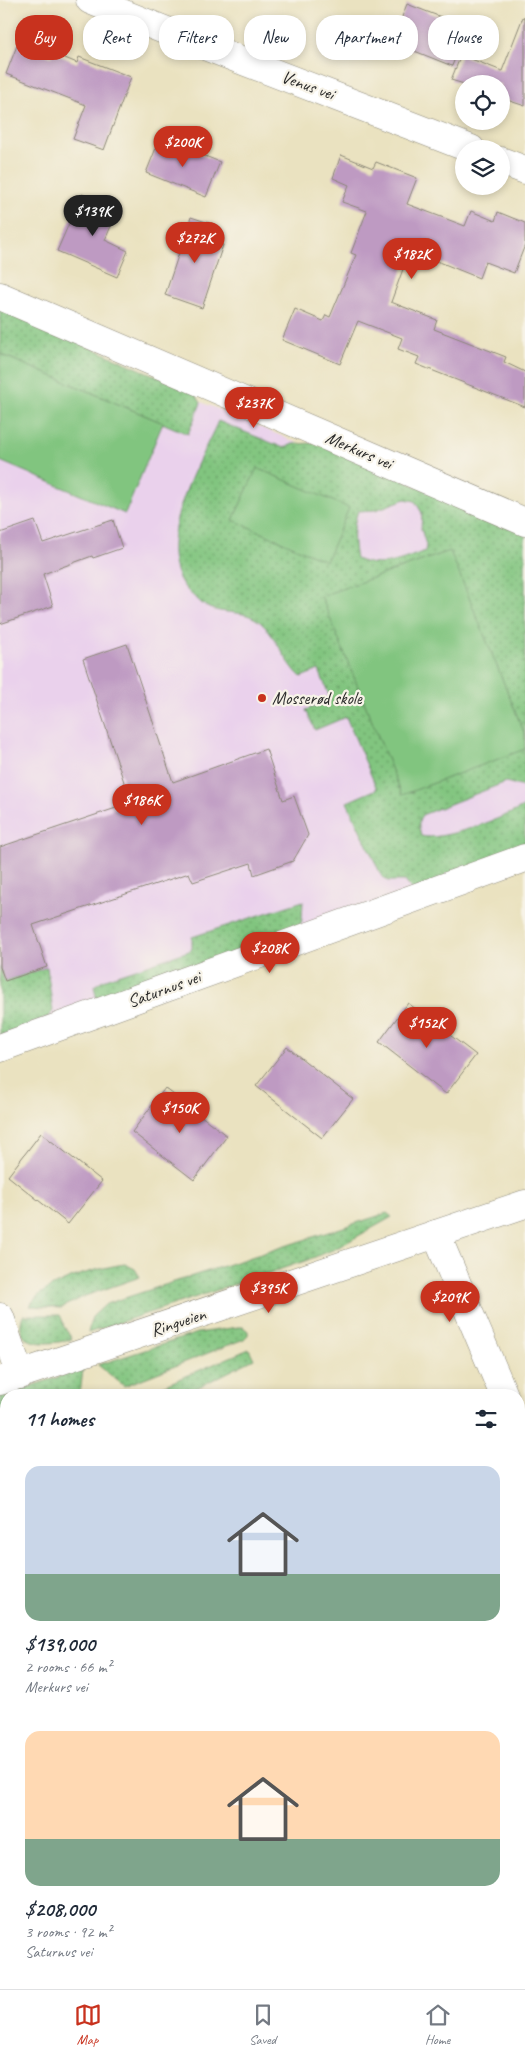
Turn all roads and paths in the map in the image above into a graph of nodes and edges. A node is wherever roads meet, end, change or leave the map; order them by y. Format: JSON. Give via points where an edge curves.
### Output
{"nodes":[{"id":1,"x":90,"y":0,"type":"edge"},
{"id":2,"x":455,"y":143,"type":"edge"},
{"id":3,"x":510,"y":164,"type":"edge"},
{"id":4,"x":525,"y":170,"type":"edge"},
{"id":5,"x":0,"y":296,"type":"edge"},
{"id":6,"x":525,"y":522,"type":"edge"},
{"id":7,"x":525,"y":858,"type":"edge"},
{"id":8,"x":0,"y":1048,"type":"edge"},
{"id":9,"x":525,"y":1204,"type":"edge"},
{"id":10,"x":436,"y":1234,"type":"junction"},
{"id":11,"x":0,"y":1318,"type":"edge"},
{"id":12,"x":10,"y":1378,"type":"edge"},
{"id":13,"x":501,"y":1389,"type":"edge"}],
"edges":[{"from":1,"to":2,"type":"street","name":"Venus vei"},
{"from":3,"to":4,"type":"street"},
{"from":5,"to":6,"type":"street","name":"Merkurs vei"},
{"from":7,"to":8,"type":"street","name":"Saturnus vei"},
{"from":9,"to":10,"type":"street","name":"Ringveien"},
{"from":10,"to":12,"type":"street","name":"Ringveien"},
{"from":10,"to":13,"type":"street"},
{"from":11,"to":12,"type":"street"}]}
